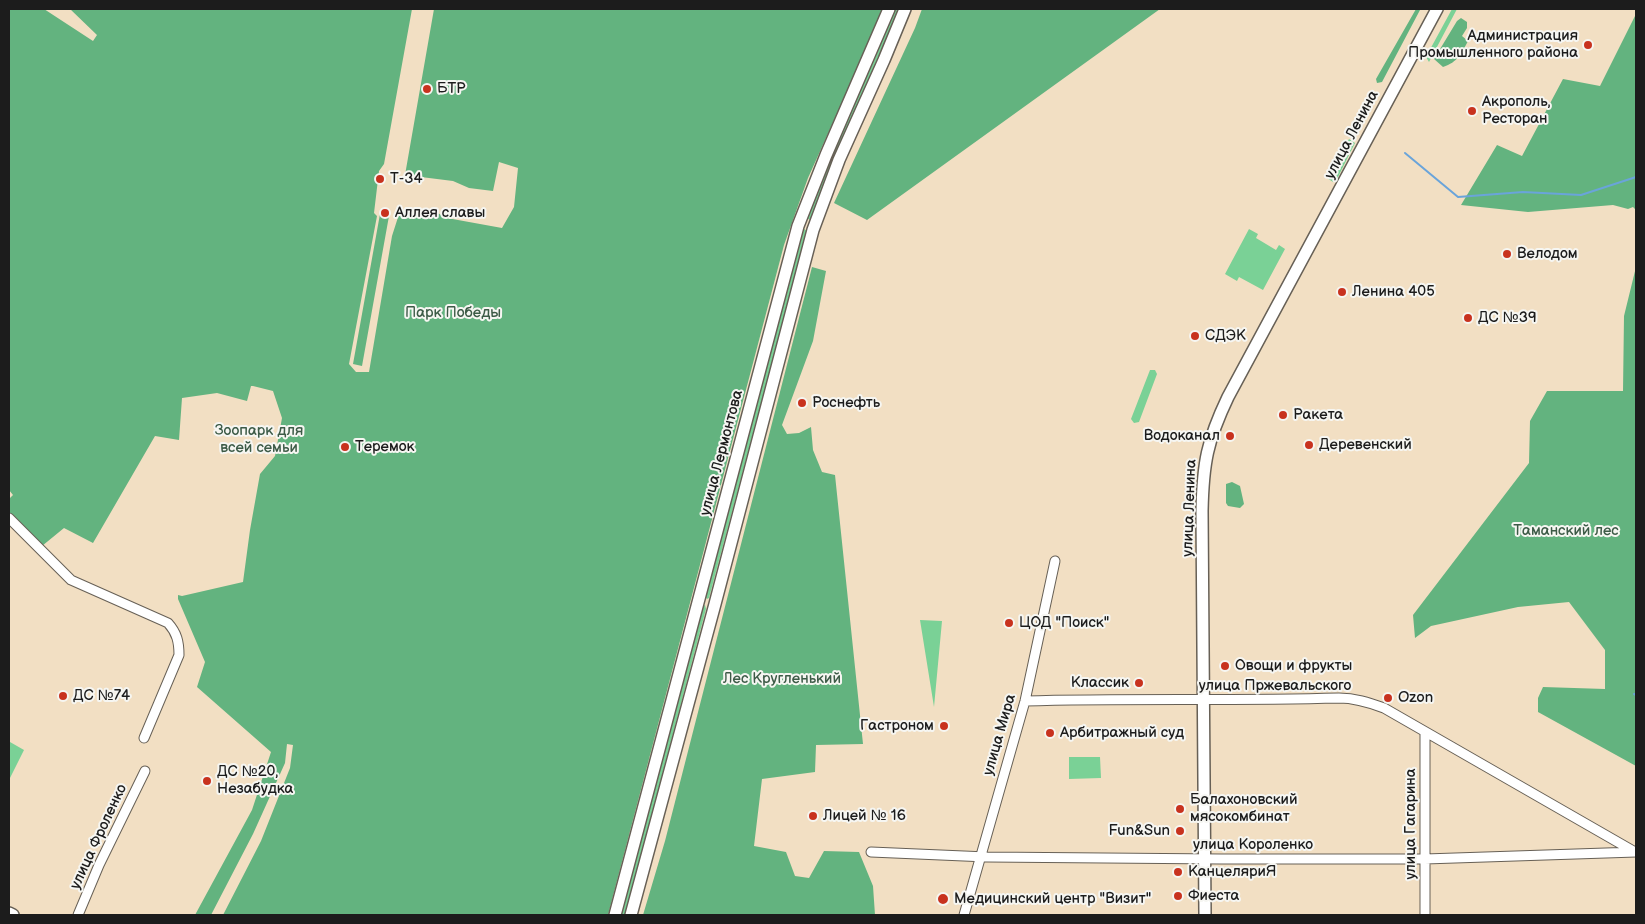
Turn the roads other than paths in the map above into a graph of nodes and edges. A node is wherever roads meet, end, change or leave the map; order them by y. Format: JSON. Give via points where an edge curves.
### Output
{"nodes":[{"id":1,"x":889,"y":9,"type":"edge"},
{"id":2,"x":904,"y":9,"type":"edge"},
{"id":3,"x":1437,"y":9,"type":"edge"},
{"id":4,"x":9,"y":518,"type":"edge"},
{"id":5,"x":1056,"y":561,"type":"dead end"},
{"id":6,"x":699,"y":602,"type":"junction"},
{"id":7,"x":715,"y":604,"type":"junction"},
{"id":8,"x":1204,"y":700,"type":"junction"},
{"id":9,"x":1025,"y":701,"type":"junction"},
{"id":10,"x":1425,"y":733,"type":"junction"},
{"id":11,"x":144,"y":738,"type":"dead end"},
{"id":12,"x":145,"y":771,"type":"dead end"},
{"id":13,"x":870,"y":852,"type":"dead end"},
{"id":14,"x":1636,"y":853,"type":"edge"},
{"id":15,"x":981,"y":856,"type":"junction"},
{"id":16,"x":1204,"y":858,"type":"junction"},
{"id":17,"x":1425,"y":859,"type":"junction"},
{"id":18,"x":9,"y":913,"type":"edge"},
{"id":19,"x":13,"y":915,"type":"edge"},
{"id":20,"x":78,"y":915,"type":"edge"},
{"id":21,"x":615,"y":915,"type":"edge"},
{"id":22,"x":631,"y":915,"type":"edge"},
{"id":23,"x":964,"y":915,"type":"edge"},
{"id":24,"x":1205,"y":915,"type":"edge"},
{"id":25,"x":1425,"y":915,"type":"edge"}],
"edges":[{"from":1,"to":6,"type":"main road","name":"улица Лермонтова","via":[[798,226]]},
{"from":2,"to":7,"type":"main road","name":"улица Лермонтова","via":[[839,160],[813,230]]},
{"from":3,"to":8,"type":"main road","name":"улица Ленина","via":[[1228,397],[1210,438],[1202,490]]},
{"from":4,"to":11,"type":"street","via":[[71,580],[168,623],[174,630],[179,642],[179,655]]},
{"from":5,"to":9,"type":"street","name":"улица Мира"},
{"from":6,"to":7,"type":"main road"},
{"from":6,"to":21,"type":"main road","name":"улица Лермонтова"},
{"from":7,"to":22,"type":"main road","name":"улица Лермонтова"},
{"from":8,"to":9,"type":"street","name":"улица Пржевальского"},
{"from":8,"to":10,"type":"street","name":"улица Пржевальского","via":[[1353,698],[1384,708]]},
{"from":8,"to":16,"type":"main road","name":"улица Ленина"},
{"from":9,"to":15,"type":"street","name":"улица Мира"},
{"from":10,"to":14,"type":"street","name":"улица Пржевальского"},
{"from":10,"to":17,"type":"street","name":"улица Гагарина"},
{"from":12,"to":20,"type":"street","name":"улица Фроленко"},
{"from":13,"to":15,"type":"street","name":"улица Короленко"},
{"from":14,"to":17,"type":"street","name":"улица Короленко"},
{"from":15,"to":16,"type":"street","name":"улица Короленко"},
{"from":15,"to":23,"type":"street","name":"улица Мира"},
{"from":16,"to":17,"type":"street","name":"улица Короленко"},
{"from":16,"to":24,"type":"main road","name":"улица Ленина"},
{"from":17,"to":25,"type":"street","name":"улица Гагарина"},
{"from":18,"to":19,"type":"main road"}]}
